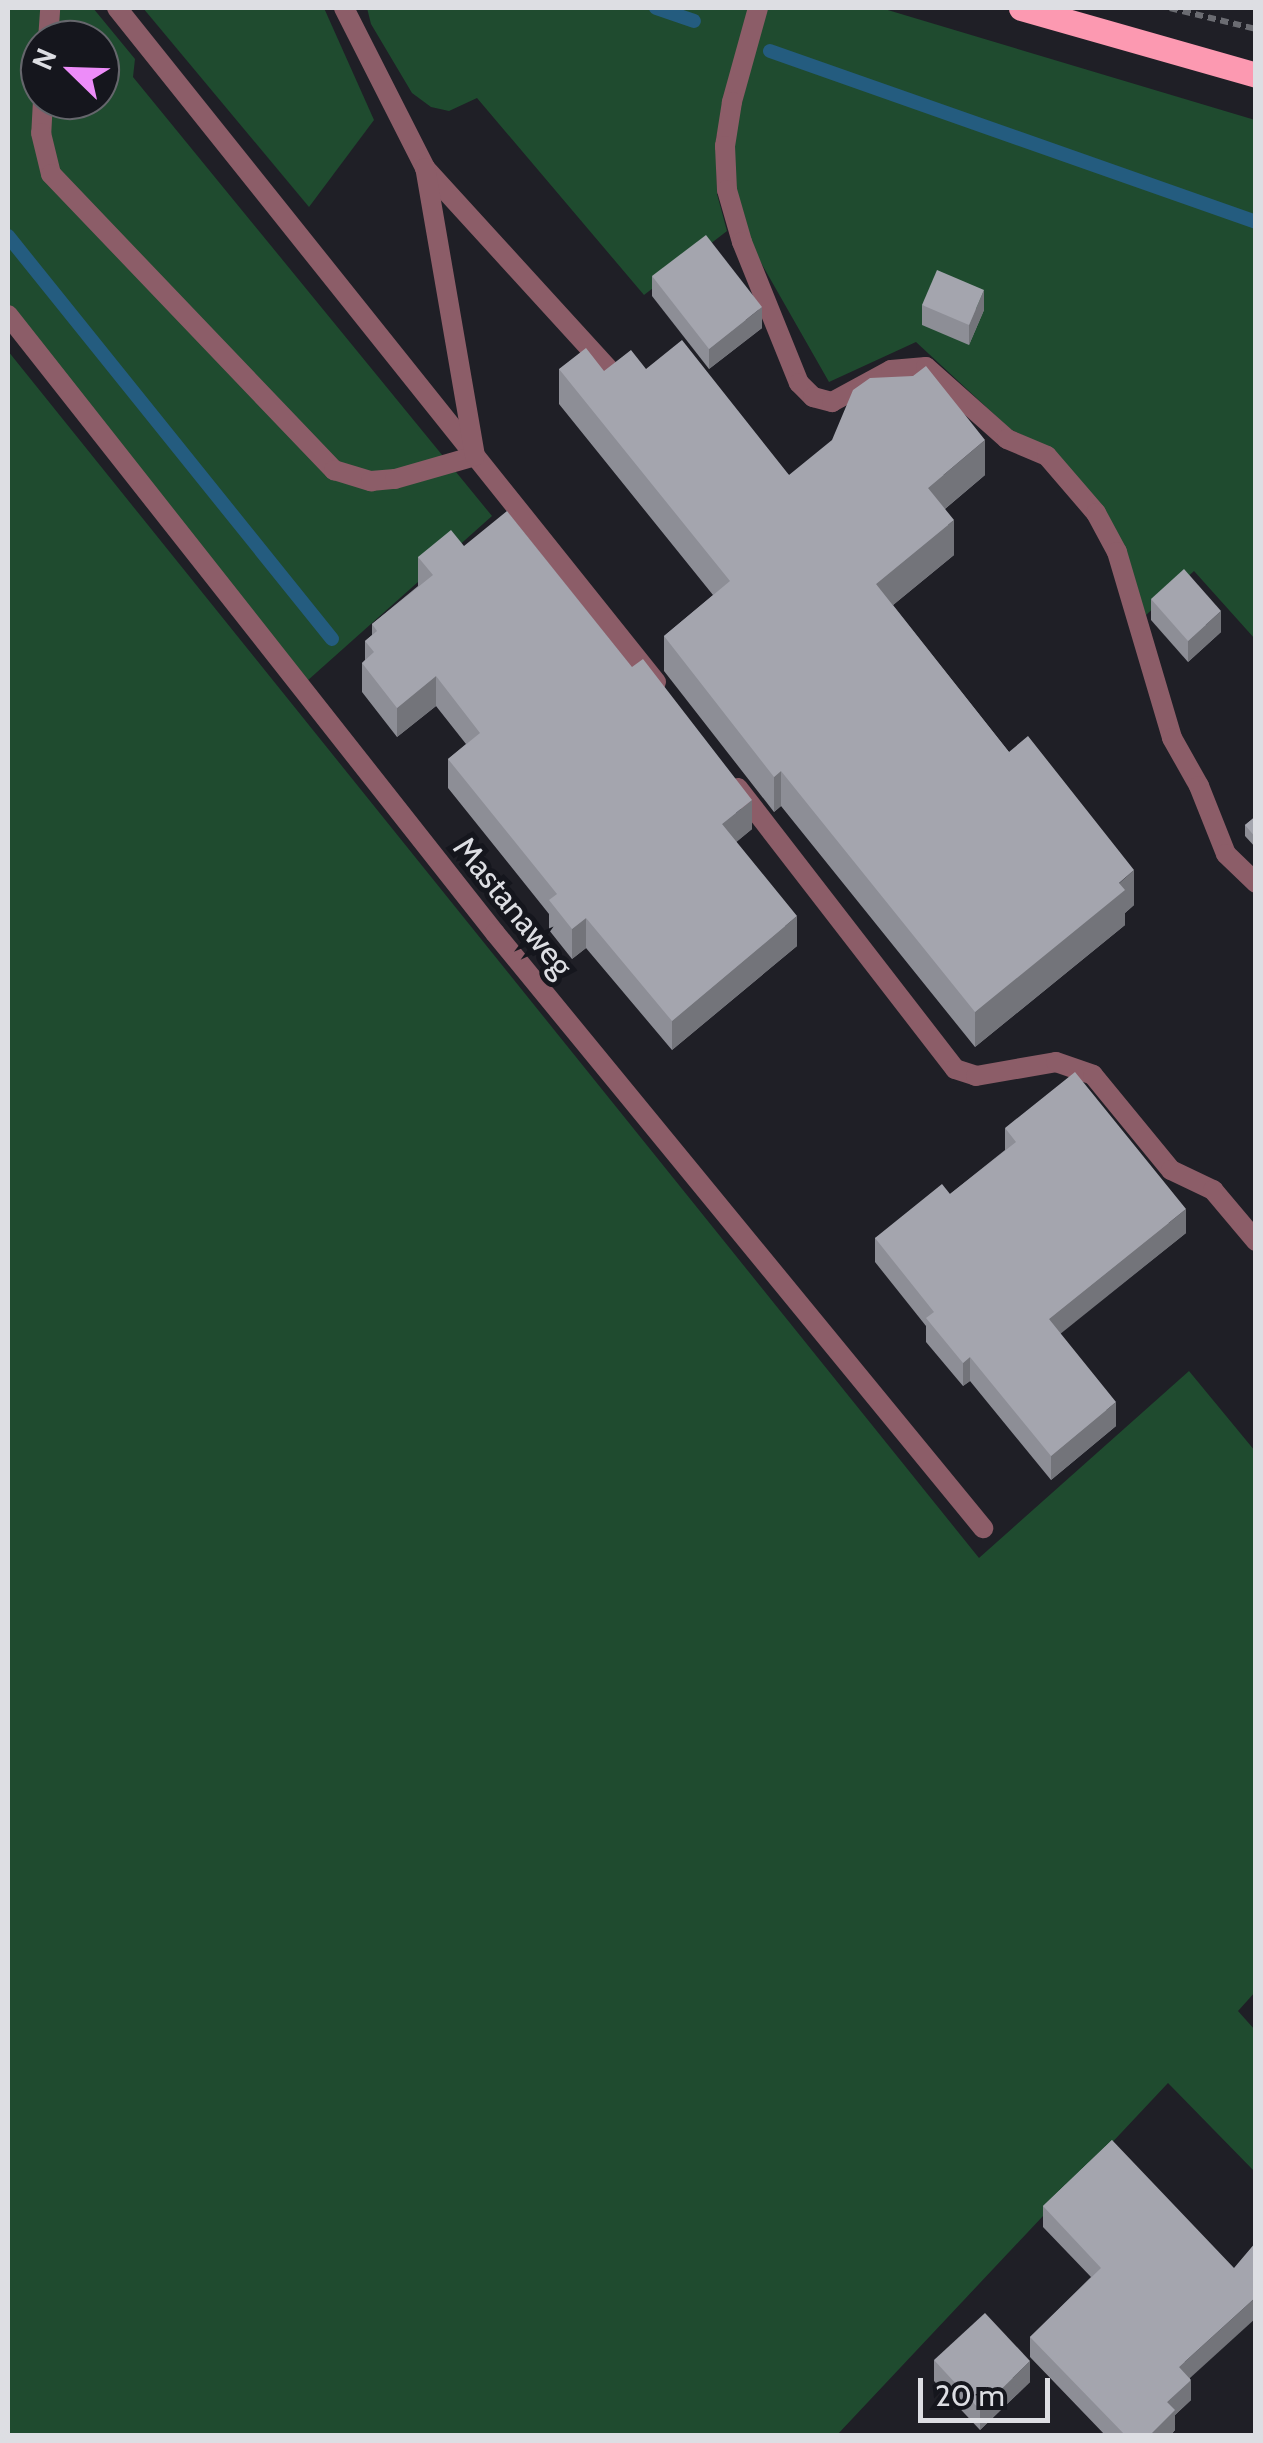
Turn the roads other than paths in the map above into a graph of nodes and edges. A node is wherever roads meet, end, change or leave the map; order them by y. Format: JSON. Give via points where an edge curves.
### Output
{"nodes":[{"id":1,"x":117,"y":8,"type":"edge"},
{"id":2,"x":344,"y":8,"type":"edge"},
{"id":3,"x":758,"y":8,"type":"edge"},
{"id":4,"x":1021,"y":8,"type":"edge"},
{"id":5,"x":1256,"y":75,"type":"edge"},
{"id":6,"x":42,"y":120,"type":"edge"},
{"id":7,"x":425,"y":168,"type":"junction"},
{"id":8,"x":8,"y":314,"type":"edge"},
{"id":9,"x":616,"y":377,"type":"edge"},
{"id":10,"x":475,"y":456,"type":"junction"},
{"id":11,"x":672,"y":703,"type":"edge"},
{"id":12,"x":719,"y":764,"type":"edge"},
{"id":13,"x":1256,"y":883,"type":"edge"},
{"id":14,"x":1256,"y":1241,"type":"edge"},
{"id":15,"x":982,"y":1528,"type":"dead end"}],
"edges":[{"from":1,"to":10,"type":"street"},
{"from":2,"to":7,"type":"street"},
{"from":3,"to":13,"type":"street","via":[[732,102],[727,190],[799,383],[812,397],[832,402],[891,370],[926,367],[1007,439],[1046,456],[1096,514],[1118,552],[1172,738],[1226,854]]},
{"from":4,"to":5,"type":"main road"},
{"from":6,"to":10,"type":"street","via":[[51,174],[334,470],[383,480]]},
{"from":7,"to":9,"type":"street"},
{"from":7,"to":10,"type":"street"},
{"from":8,"to":15,"type":"street","name":"Mastanaweg","via":[[495,933]]},
{"from":10,"to":11,"type":"street"},
{"from":12,"to":14,"type":"street","via":[[955,1069],[976,1076],[1056,1062],[1092,1075],[1171,1170],[1213,1190]]}]}
